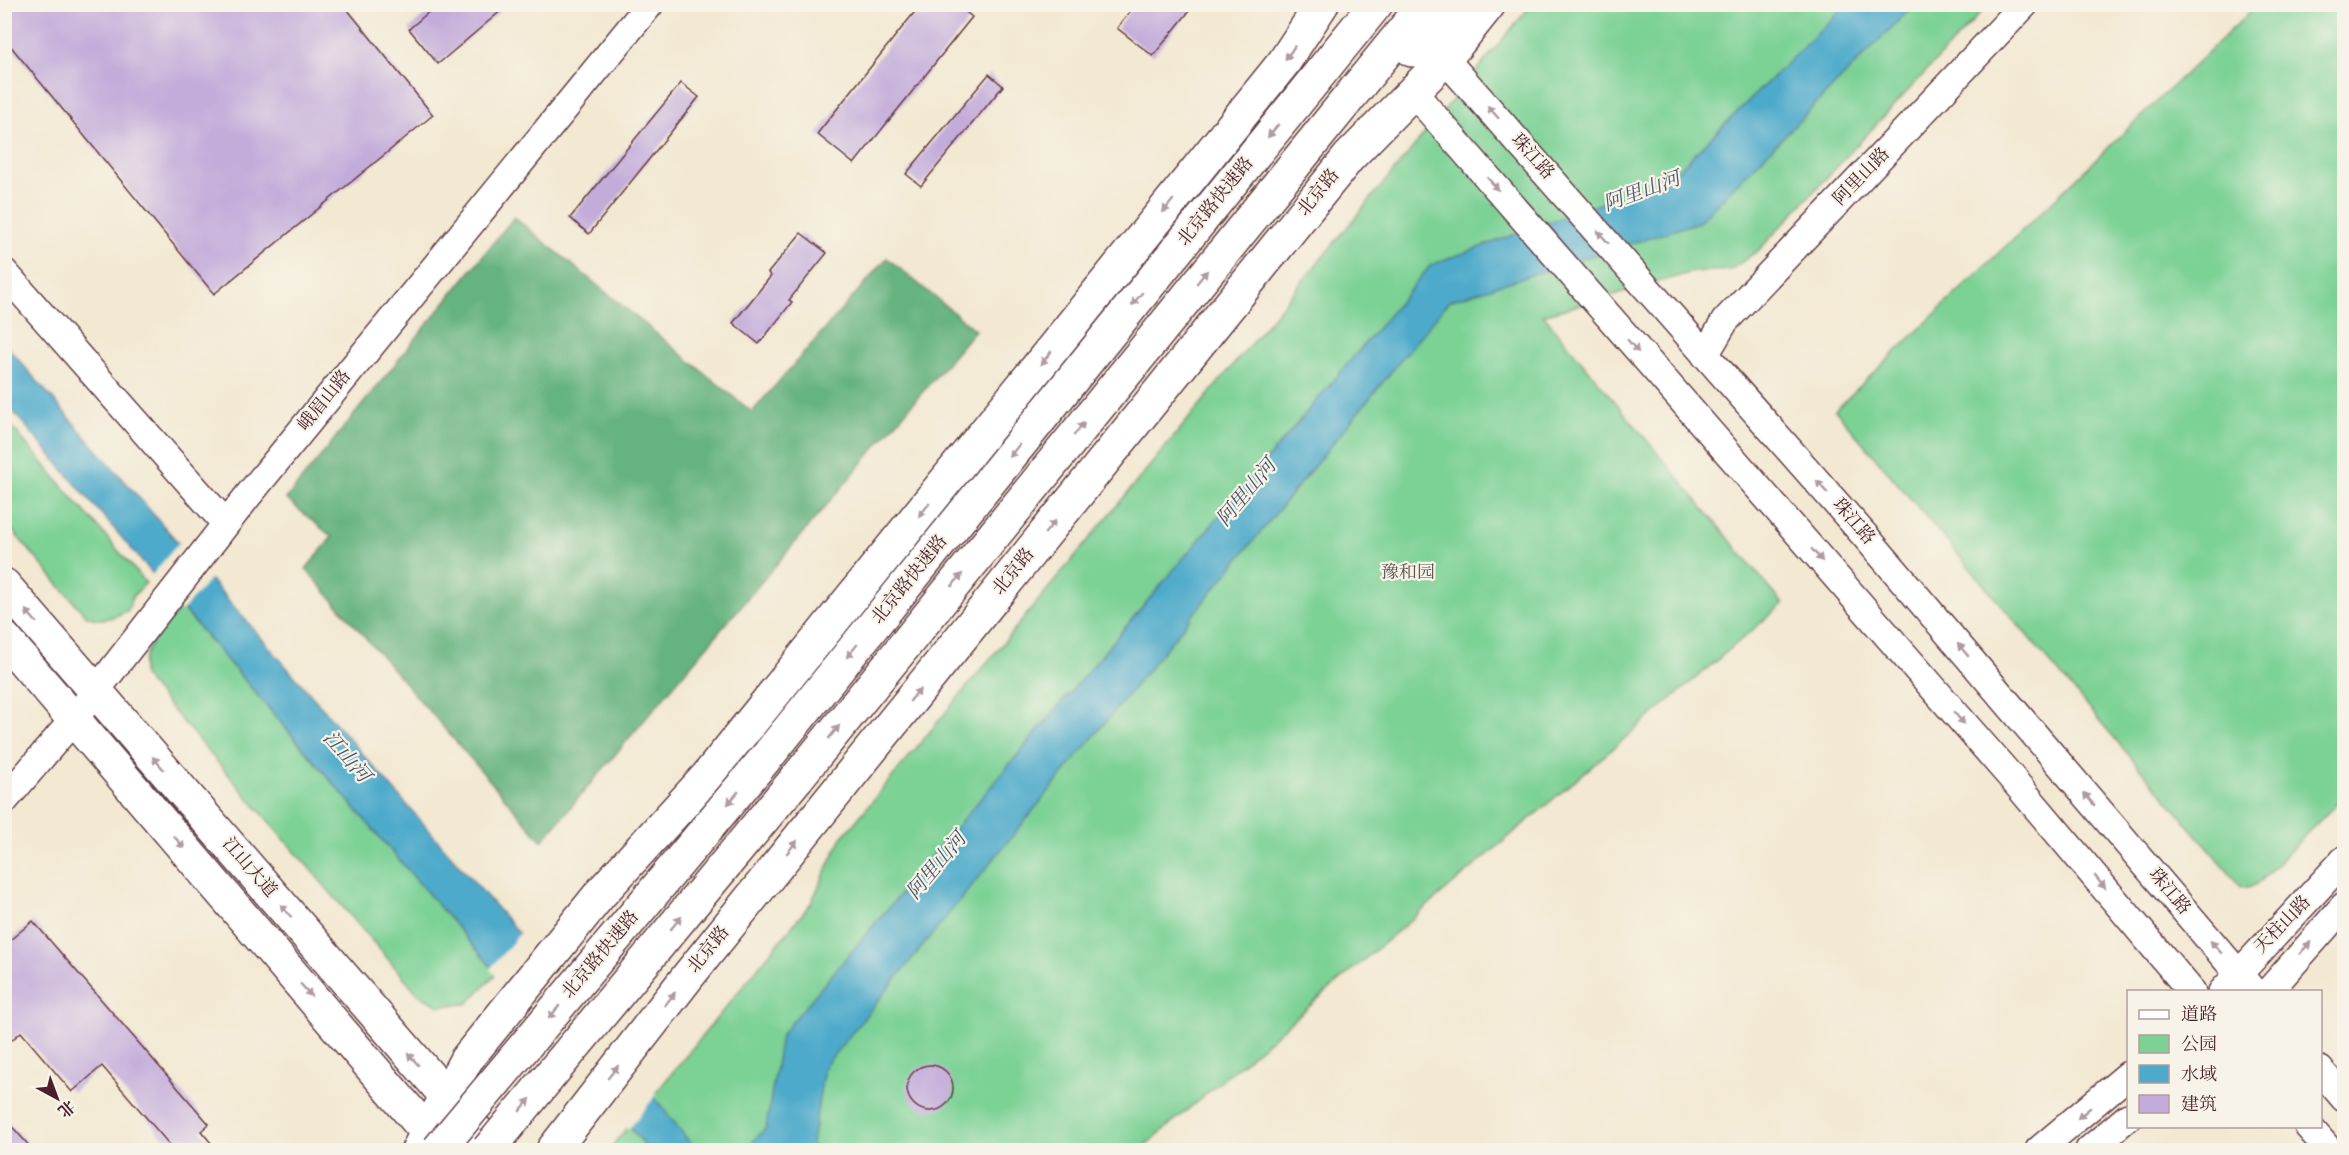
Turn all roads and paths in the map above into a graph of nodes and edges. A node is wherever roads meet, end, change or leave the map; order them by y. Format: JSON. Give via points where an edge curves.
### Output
{"nodes":[{"id":1,"x":650,"y":4,"type":"edge"},
{"id":2,"x":1322,"y":4,"type":"edge"},
{"id":3,"x":1367,"y":4,"type":"edge"},
{"id":4,"x":1376,"y":4,"type":"edge"},
{"id":5,"x":1425,"y":4,"type":"edge"},
{"id":6,"x":1455,"y":4,"type":"edge"},
{"id":7,"x":1489,"y":4,"type":"edge"},
{"id":8,"x":2025,"y":4,"type":"edge"},
{"id":9,"x":1334,"y":56,"type":"junction"},
{"id":10,"x":1445,"y":59,"type":"junction"},
{"id":11,"x":1413,"y":92,"type":"junction"},
{"id":12,"x":1306,"y":150,"type":"junction"},
{"id":13,"x":4,"y":272,"type":"edge"},
{"id":14,"x":1705,"y":355,"type":"junction"},
{"id":15,"x":226,"y":524,"type":"junction"},
{"id":16,"x":4,"y":585,"type":"edge"},
{"id":17,"x":4,"y":638,"type":"edge"},
{"id":18,"x":95,"y":690,"type":"junction"},
{"id":19,"x":74,"y":719,"type":"junction"},
{"id":20,"x":4,"y":801,"type":"edge"},
{"id":21,"x":2344,"y":860,"type":"edge"},
{"id":22,"x":2344,"y":906,"type":"edge"},
{"id":23,"x":2238,"y":985,"type":"edge"},
{"id":24,"x":2190,"y":990,"type":"edge"},
{"id":25,"x":2270,"y":990,"type":"edge"},
{"id":26,"x":2322,"y":1072,"type":"edge"},
{"id":27,"x":2127,"y":1077,"type":"edge"},
{"id":28,"x":446,"y":1097,"type":"junction"},
{"id":29,"x":2344,"y":1098,"type":"edge"},
{"id":30,"x":2127,"y":1118,"type":"edge"},
{"id":31,"x":2310,"y":1128,"type":"edge"},
{"id":32,"x":431,"y":1146,"type":"edge"},
{"id":33,"x":488,"y":1150,"type":"edge"},
{"id":34,"x":493,"y":1150,"type":"edge"},
{"id":35,"x":553,"y":1150,"type":"edge"},
{"id":36,"x":2039,"y":1150,"type":"edge"},
{"id":37,"x":2089,"y":1150,"type":"edge"},
{"id":38,"x":2329,"y":1150,"type":"edge"}],
"edges":[{"from":1,"to":15,"type":"street","name":"峨眉山路"},
{"from":2,"to":28,"type":"main road","one_way":true,"via":[[1284,62],[721,760],[601,893],[466,1060]]},
{"from":3,"to":9,"type":"main road"},
{"from":4,"to":9,"type":"main road","name":"北京路快速路"},
{"from":5,"to":12,"type":"main road","name":"北京路快速路"},
{"from":6,"to":12,"type":"main road","via":[[1434,30]]},
{"from":7,"to":10,"type":"main road","name":"北京路"},
{"from":8,"to":14,"type":"street","name":"阿里山路","via":[[1725,321]]},
{"from":9,"to":32,"type":"main road","name":"北京路快速路","one_way":true,"bridge":true,"via":[[770,753]]},
{"from":10,"to":11,"type":"main road","name":"北京路"},
{"from":14,"to":10,"type":"street","name":"珠江路","one_way":true},
{"from":11,"to":24,"type":"street","one_way":true,"via":[[2002,767]]},
{"from":35,"to":11,"type":"main road","name":"北京路","one_way":true,"via":[[1349,157]]},
{"from":33,"to":12,"type":"main road","name":"北京路快速路","one_way":true,"bridge":true,"via":[[797,777]]},
{"from":13,"to":15,"type":"street"},
{"from":23,"to":14,"type":"street","name":"珠江路","one_way":true,"via":[[1866,537]]},
{"from":15,"to":18,"type":"street","name":"峨眉山路"},
{"from":18,"to":16,"type":"main road","name":"江山大道","one_way":true},
{"from":17,"to":19,"type":"main road","name":"江山大道"},
{"from":18,"to":19,"type":"street","name":"峨眉山路"},
{"from":28,"to":18,"type":"main road","name":"江山大道","one_way":true},
{"from":19,"to":20,"type":"street","name":"峨眉山路"},
{"from":19,"to":32,"type":"main road","name":"江山大道","one_way":true},
{"from":21,"to":23,"type":"street","name":"天柱山路"},
{"from":25,"to":22,"type":"street","name":"天柱山路","one_way":true},
{"from":26,"to":29,"type":"street"},
{"from":27,"to":36,"type":"street","one_way":true},
{"from":28,"to":32,"type":"main road"},
{"from":28,"to":34,"type":"main road","name":"江山大道"},
{"from":30,"to":37,"type":"street"},
{"from":31,"to":38,"type":"street"}]}
